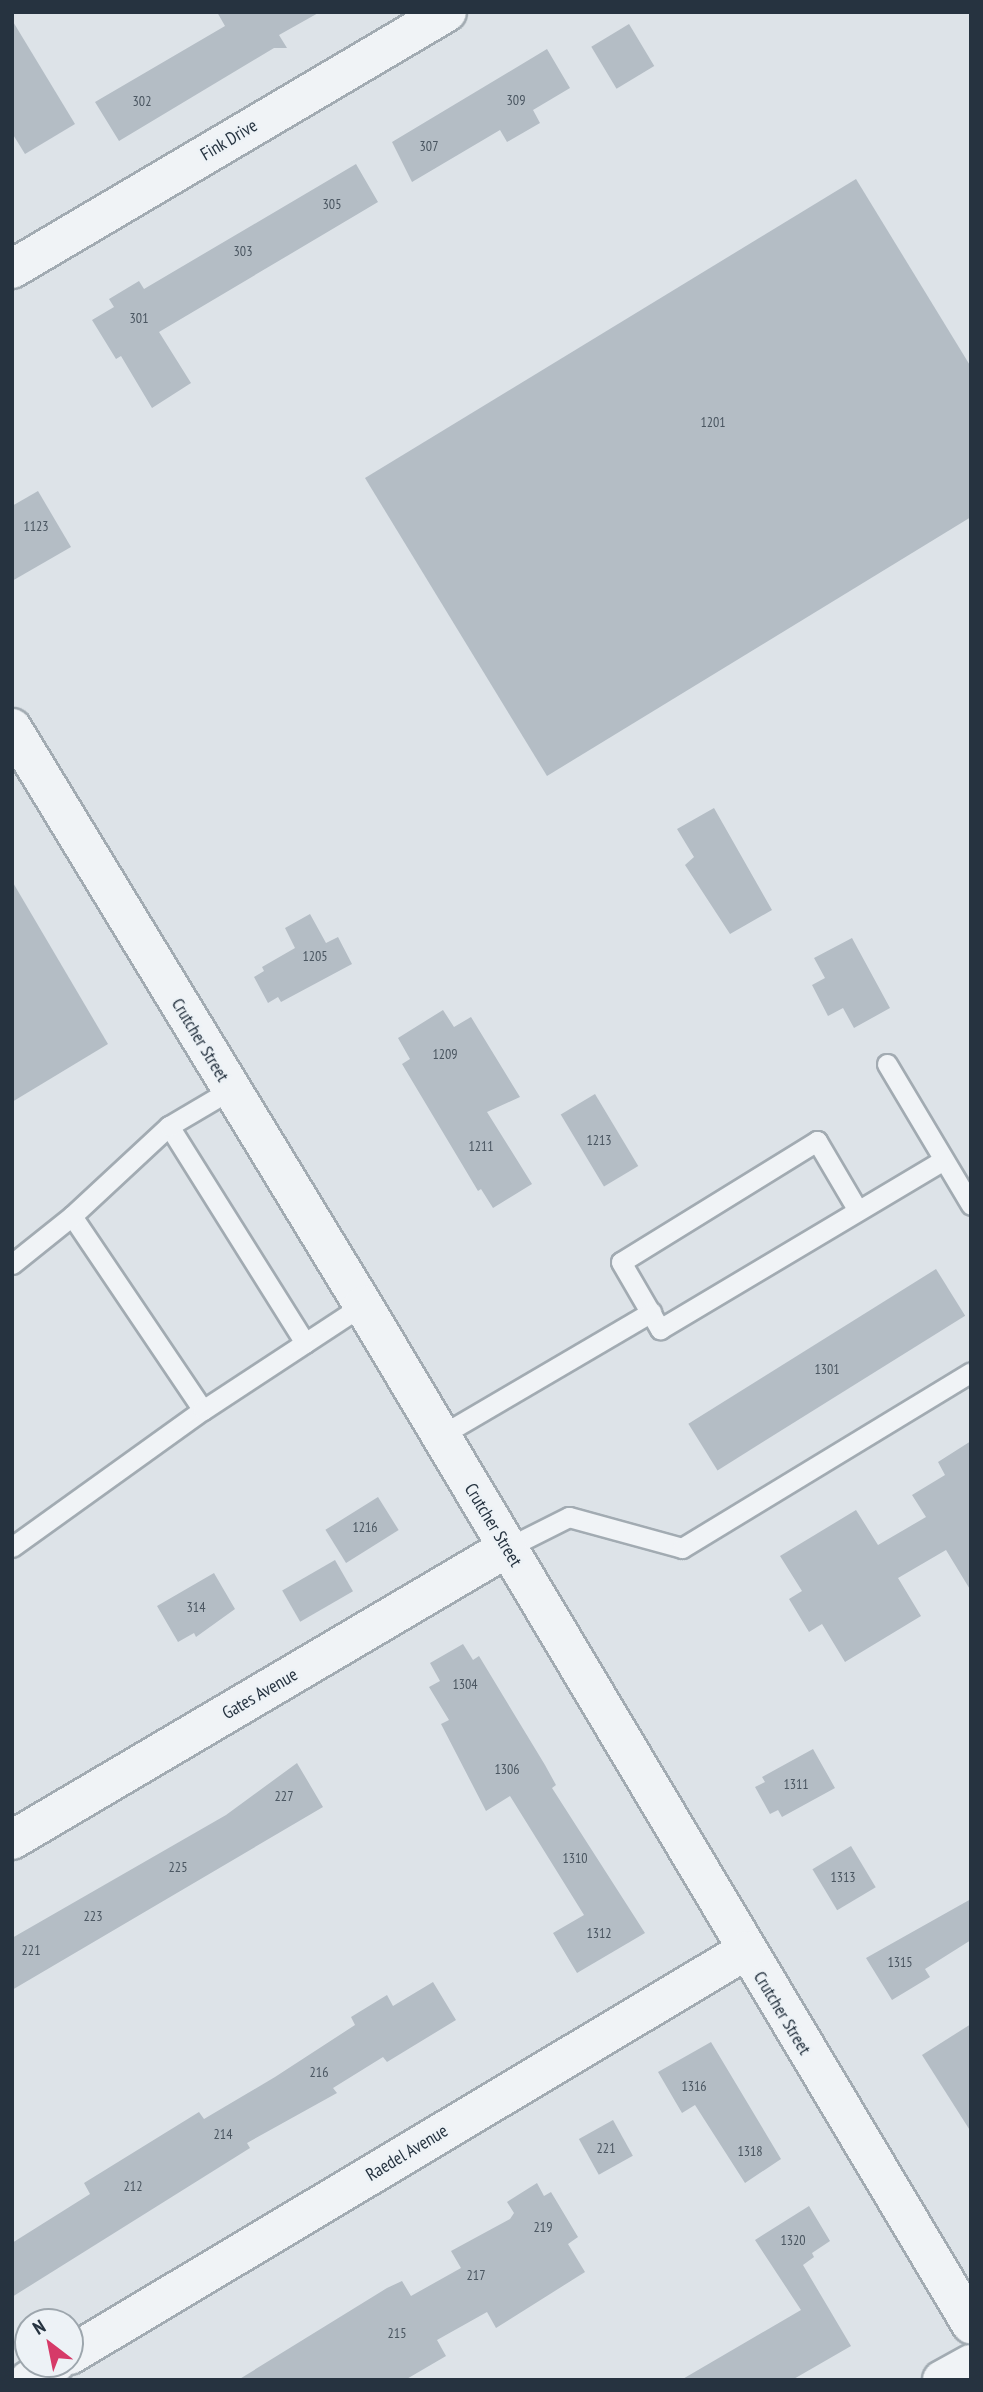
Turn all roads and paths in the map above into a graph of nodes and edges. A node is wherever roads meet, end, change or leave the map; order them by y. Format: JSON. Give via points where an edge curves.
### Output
{"nodes":[{"id":1,"x":447,"y":12,"type":"edge"},
{"id":2,"x":12,"y":269,"type":"edge"},
{"id":3,"x":12,"y":728,"type":"edge"},
{"id":4,"x":887,"y":1064,"type":"dead end"},
{"id":5,"x":230,"y":1090,"type":"junction"},
{"id":6,"x":169,"y":1126,"type":"junction"},
{"id":7,"x":944,"y":1160,"type":"junction"},
{"id":8,"x":971,"y":1205,"type":"edge"},
{"id":9,"x":857,"y":1209,"type":"junction"},
{"id":10,"x":72,"y":1216,"type":"junction"},
{"id":11,"x":12,"y":1264,"type":"edge"},
{"id":12,"x":363,"y":1305,"type":"junction"},
{"id":13,"x":651,"y":1312,"type":"junction"},
{"id":14,"x":304,"y":1343,"type":"junction"},
{"id":15,"x":971,"y":1372,"type":"edge"},
{"id":16,"x":203,"y":1410,"type":"junction"},
{"id":17,"x":440,"y":1436,"type":"junction"},
{"id":18,"x":12,"y":1547,"type":"edge"},
{"id":19,"x":507,"y":1548,"type":"junction"},
{"id":20,"x":12,"y":1840,"type":"edge"},
{"id":21,"x":745,"y":1951,"type":"junction"},
{"id":22,"x":971,"y":2324,"type":"edge"},
{"id":23,"x":84,"y":2347,"type":"edge"},
{"id":24,"x":971,"y":2364,"type":"edge"},
{"id":25,"x":942,"y":2380,"type":"edge"}],
"edges":[{"from":1,"to":2,"type":"street","name":"Fink Drive"},
{"from":3,"to":5,"type":"street","name":"Crutcher Street"},
{"from":4,"to":7,"type":"lane"},
{"from":5,"to":6,"type":"lane"},
{"from":5,"to":12,"type":"street","name":"Crutcher Street"},
{"from":6,"to":10,"type":"lane"},
{"from":6,"to":14,"type":"lane"},
{"from":7,"to":8,"type":"lane"},
{"from":7,"to":9,"type":"lane"},
{"from":9,"to":13,"type":"lane","via":[[660,1329]]},
{"from":9,"to":13,"type":"lane","via":[[817,1140],[621,1262]]},
{"from":10,"to":11,"type":"lane"},
{"from":10,"to":16,"type":"lane"},
{"from":12,"to":14,"type":"lane"},
{"from":12,"to":17,"type":"street","name":"Crutcher Street"},
{"from":13,"to":17,"type":"lane"},
{"from":14,"to":16,"type":"lane"},
{"from":15,"to":19,"type":"lane","via":[[682,1548],[569,1517]]},
{"from":16,"to":18,"type":"lane"},
{"from":17,"to":19,"type":"street","name":"Crutcher Street"},
{"from":19,"to":20,"type":"street","name":"Gates Avenue"},
{"from":19,"to":21,"type":"street","name":"Crutcher Street"},
{"from":21,"to":22,"type":"street","name":"Crutcher Street"},
{"from":21,"to":23,"type":"street","name":"Raedel Avenue"},
{"from":24,"to":25,"type":"street"}]}
